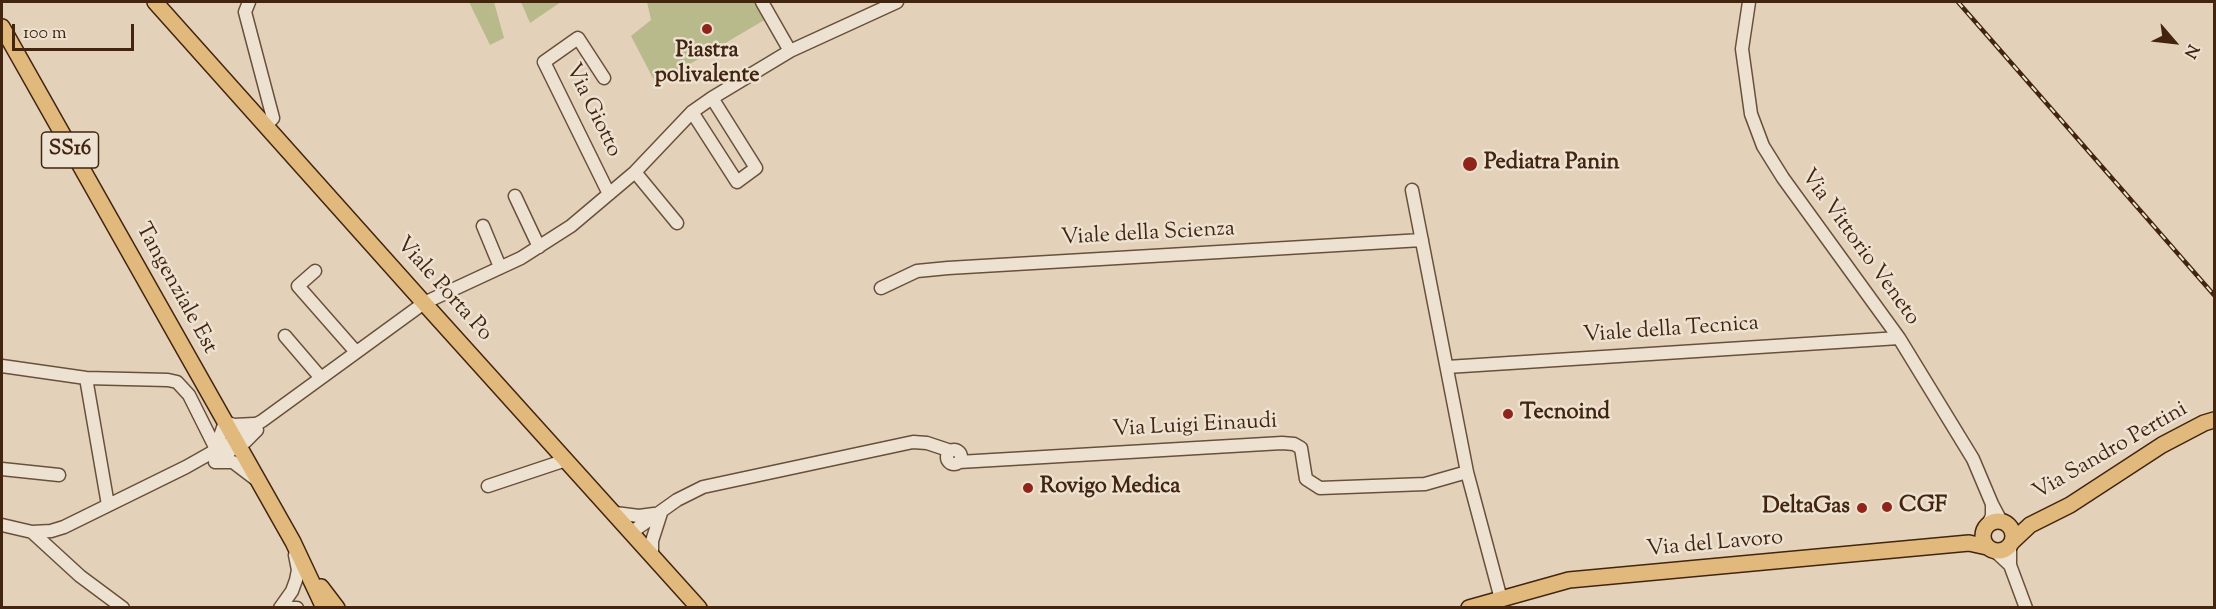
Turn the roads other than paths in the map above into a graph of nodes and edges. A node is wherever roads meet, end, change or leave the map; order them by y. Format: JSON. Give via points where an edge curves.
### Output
{"nodes":[{"id":1,"x":155,"y":2,"type":"edge"},
{"id":2,"x":249,"y":2,"type":"edge"},
{"id":3,"x":762,"y":2,"type":"edge"},
{"id":4,"x":897,"y":2,"type":"edge"},
{"id":5,"x":1749,"y":2,"type":"edge"},
{"id":6,"x":2,"y":27,"type":"edge"},
{"id":7,"x":790,"y":51,"type":"junction"},
{"id":8,"x":604,"y":78,"type":"dead end"},
{"id":9,"x":712,"y":98,"type":"junction"},
{"id":10,"x":692,"y":112,"type":"junction"},
{"id":11,"x":266,"y":126,"type":"junction"},
{"id":12,"x":635,"y":172,"type":"junction"},
{"id":13,"x":1412,"y":190,"type":"dead end"},
{"id":14,"x":609,"y":194,"type":"junction"},
{"id":15,"x":514,"y":196,"type":"dead end"},
{"id":16,"x":677,"y":223,"type":"dead end"},
{"id":17,"x":483,"y":226,"type":"dead end"},
{"id":18,"x":1422,"y":240,"type":"junction"},
{"id":19,"x":539,"y":247,"type":"junction"},
{"id":20,"x":500,"y":267,"type":"junction"},
{"id":21,"x":315,"y":271,"type":"dead end"},
{"id":22,"x":881,"y":288,"type":"dead end"},
{"id":23,"x":424,"y":303,"type":"junction"},
{"id":24,"x":285,"y":336,"type":"dead end"},
{"id":25,"x":1899,"y":338,"type":"junction"},
{"id":26,"x":356,"y":352,"type":"junction"},
{"id":27,"x":2,"y":366,"type":"edge"},
{"id":28,"x":1447,"y":367,"type":"junction"},
{"id":29,"x":86,"y":378,"type":"junction"},
{"id":30,"x":321,"y":378,"type":"junction"},
{"id":31,"x":2214,"y":420,"type":"edge"},
{"id":32,"x":225,"y":422,"type":"junction"},
{"id":33,"x":259,"y":425,"type":"junction"},
{"id":34,"x":237,"y":445,"type":"junction"},
{"id":35,"x":212,"y":455,"type":"junction"},
{"id":36,"x":566,"y":460,"type":"junction"},
{"id":37,"x":2,"y":469,"type":"edge"},
{"id":38,"x":1467,"y":472,"type":"junction"},
{"id":39,"x":59,"y":475,"type":"dead end"},
{"id":40,"x":257,"y":478,"type":"junction"},
{"id":41,"x":489,"y":486,"type":"dead end"},
{"id":42,"x":108,"y":505,"type":"junction"},
{"id":43,"x":615,"y":513,"type":"junction"},
{"id":44,"x":661,"y":513,"type":"junction"},
{"id":45,"x":2,"y":525,"type":"edge"},
{"id":46,"x":1995,"y":525,"type":"junction"},
{"id":47,"x":2030,"y":525,"type":"junction"},
{"id":48,"x":32,"y":532,"type":"junction"},
{"id":49,"x":635,"y":536,"type":"junction"},
{"id":50,"x":293,"y":542,"type":"junction"},
{"id":51,"x":1969,"y":543,"type":"junction"},
{"id":52,"x":2001,"y":547,"type":"junction"},
{"id":53,"x":652,"y":554,"type":"junction"},
{"id":54,"x":309,"y":574,"type":"junction"},
{"id":55,"x":1501,"y":599,"type":"junction"},
{"id":56,"x":123,"y":608,"type":"edge"},
{"id":57,"x":280,"y":608,"type":"edge"},
{"id":58,"x":288,"y":608,"type":"edge"},
{"id":59,"x":297,"y":608,"type":"edge"},
{"id":60,"x":324,"y":608,"type":"edge"},
{"id":61,"x":337,"y":608,"type":"edge"},
{"id":62,"x":699,"y":608,"type":"edge"},
{"id":63,"x":1469,"y":608,"type":"edge"},
{"id":64,"x":2026,"y":608,"type":"edge"}],
"edges":[{"from":1,"to":11,"type":"main road","name":"Viale Porta Po"},
{"from":2,"to":11,"type":"street","via":[[245,12],[273,118]]},
{"from":3,"to":7,"type":"street"},
{"from":4,"to":7,"type":"street","name":"Via Giotto"},
{"from":5,"to":25,"type":"street","name":"Via Vittorio Veneto","via":[[1742,49],[1751,114],[1763,146]]},
{"from":6,"to":32,"type":"main road","name":"Tangenziale Est","number":"SS16"},
{"from":7,"to":9,"type":"street","name":"Via Giotto"},
{"from":8,"to":14,"type":"street","name":"Via Giotto","via":[[578,38],[544,62]]},
{"from":9,"to":10,"type":"street","name":"Via Giotto"},
{"from":9,"to":10,"type":"street","via":[[756,168],[737,182]]},
{"from":10,"to":12,"type":"street","name":"Via Giotto"},
{"from":11,"to":23,"type":"main road","name":"Viale Porta Po"},
{"from":12,"to":14,"type":"street","name":"Via Giotto"},
{"from":12,"to":16,"type":"street"},
{"from":13,"to":18,"type":"street"},
{"from":14,"to":19,"type":"street","name":"Via Giotto"},
{"from":15,"to":19,"type":"street"},
{"from":17,"to":20,"type":"street"},
{"from":18,"to":22,"type":"street","name":"Viale della Scienza","via":[[948,268],[917,271]]},
{"from":18,"to":28,"type":"street"},
{"from":19,"to":20,"type":"street","name":"Via Giotto"},
{"from":20,"to":23,"type":"street","name":"Via Giotto"},
{"from":21,"to":26,"type":"street","via":[[298,286]]},
{"from":23,"to":26,"type":"street","name":"Via Giotto"},
{"from":23,"to":36,"type":"main road","name":"Viale Porta Po"},
{"from":24,"to":30,"type":"street"},
{"from":25,"to":28,"type":"street","name":"Viale della Tecnica"},
{"from":25,"to":46,"type":"street","name":"Via Vittorio Veneto","via":[[1973,459],[1992,504]]},
{"from":26,"to":30,"type":"street","name":"Via Giotto"},
{"from":27,"to":29,"type":"street"},
{"from":28,"to":38,"type":"street"},
{"from":29,"to":35,"type":"street","via":[[177,382],[189,395]]},
{"from":29,"to":42,"type":"street"},
{"from":30,"to":33,"type":"street","name":"Via Giotto"},
{"from":31,"to":47,"type":"main road","name":"Via Sandro Pertini","via":[[2162,445],[2070,505]]},
{"from":32,"to":33,"type":"street"},
{"from":32,"to":34,"type":"main road","name":"Tangenziale Est","number":"SS16"},
{"from":32,"to":35,"type":"street"},
{"from":33,"to":34,"type":"street","name":"Via Giotto","via":[[243,434]]},
{"from":33,"to":40,"type":"street","via":[[252,450]]},
{"from":34,"to":35,"type":"street","via":[[225,445]]},
{"from":34,"to":40,"type":"main road","name":"Tangenziale Est","number":"SS16"},
{"from":35,"to":40,"type":"street","via":[[233,462]]},
{"from":35,"to":42,"type":"street"},
{"from":36,"to":41,"type":"street"},
{"from":36,"to":43,"type":"main road","name":"Viale Porta Po"},
{"from":37,"to":39,"type":"street"},
{"from":38,"to":44,"type":"street","name":"Via Luigi Einaudi","via":[[1425,483],[1320,488],[1306,479],[1300,448],[1294,444],[954,456],[927,443],[913,442],[703,487]]},
{"from":38,"to":55,"type":"street"},
{"from":40,"to":50,"type":"main road","name":"Tangenziale Est","number":"SS16"},
{"from":42,"to":48,"type":"street","via":[[64,527]]},
{"from":43,"to":44,"type":"street"},
{"from":43,"to":49,"type":"main road","name":"Viale Porta Po"},
{"from":44,"to":49,"type":"street","name":"Via Luigi Einaudi","via":[[653,526]]},
{"from":44,"to":53,"type":"street"},
{"from":45,"to":48,"type":"street"},
{"from":46,"to":47,"type":"main road"},
{"from":46,"to":51,"type":"main road"},
{"from":46,"to":52,"type":"main road","via":[[2013,534]]},
{"from":46,"to":52,"type":"main road","via":[[1983,540]]},
{"from":47,"to":52,"type":"main road"},
{"from":48,"to":56,"type":"street","via":[[80,576]]},
{"from":49,"to":53,"type":"main road","name":"Viale Porta Po"},
{"from":50,"to":54,"type":"main road","name":"Tangenziale Est","number":"SS16"},
{"from":50,"to":57,"type":"street","via":[[298,570],[292,591]]},
{"from":51,"to":52,"type":"main road","name":"Via del Lavoro"},
{"from":51,"to":55,"type":"main road","name":"Via del Lavoro","via":[[1569,580]]},
{"from":52,"to":64,"type":"street"},
{"from":53,"to":62,"type":"main road","name":"Viale Porta Po"},
{"from":54,"to":60,"type":"main road","name":"Tangenziale Est","number":"SS16"},
{"from":54,"to":61,"type":"main road","name":"Tangenziale Est","number":"SS16"},
{"from":55,"to":63,"type":"main road","name":"Via del Lavoro"},
{"from":58,"to":59,"type":"street"}]}
